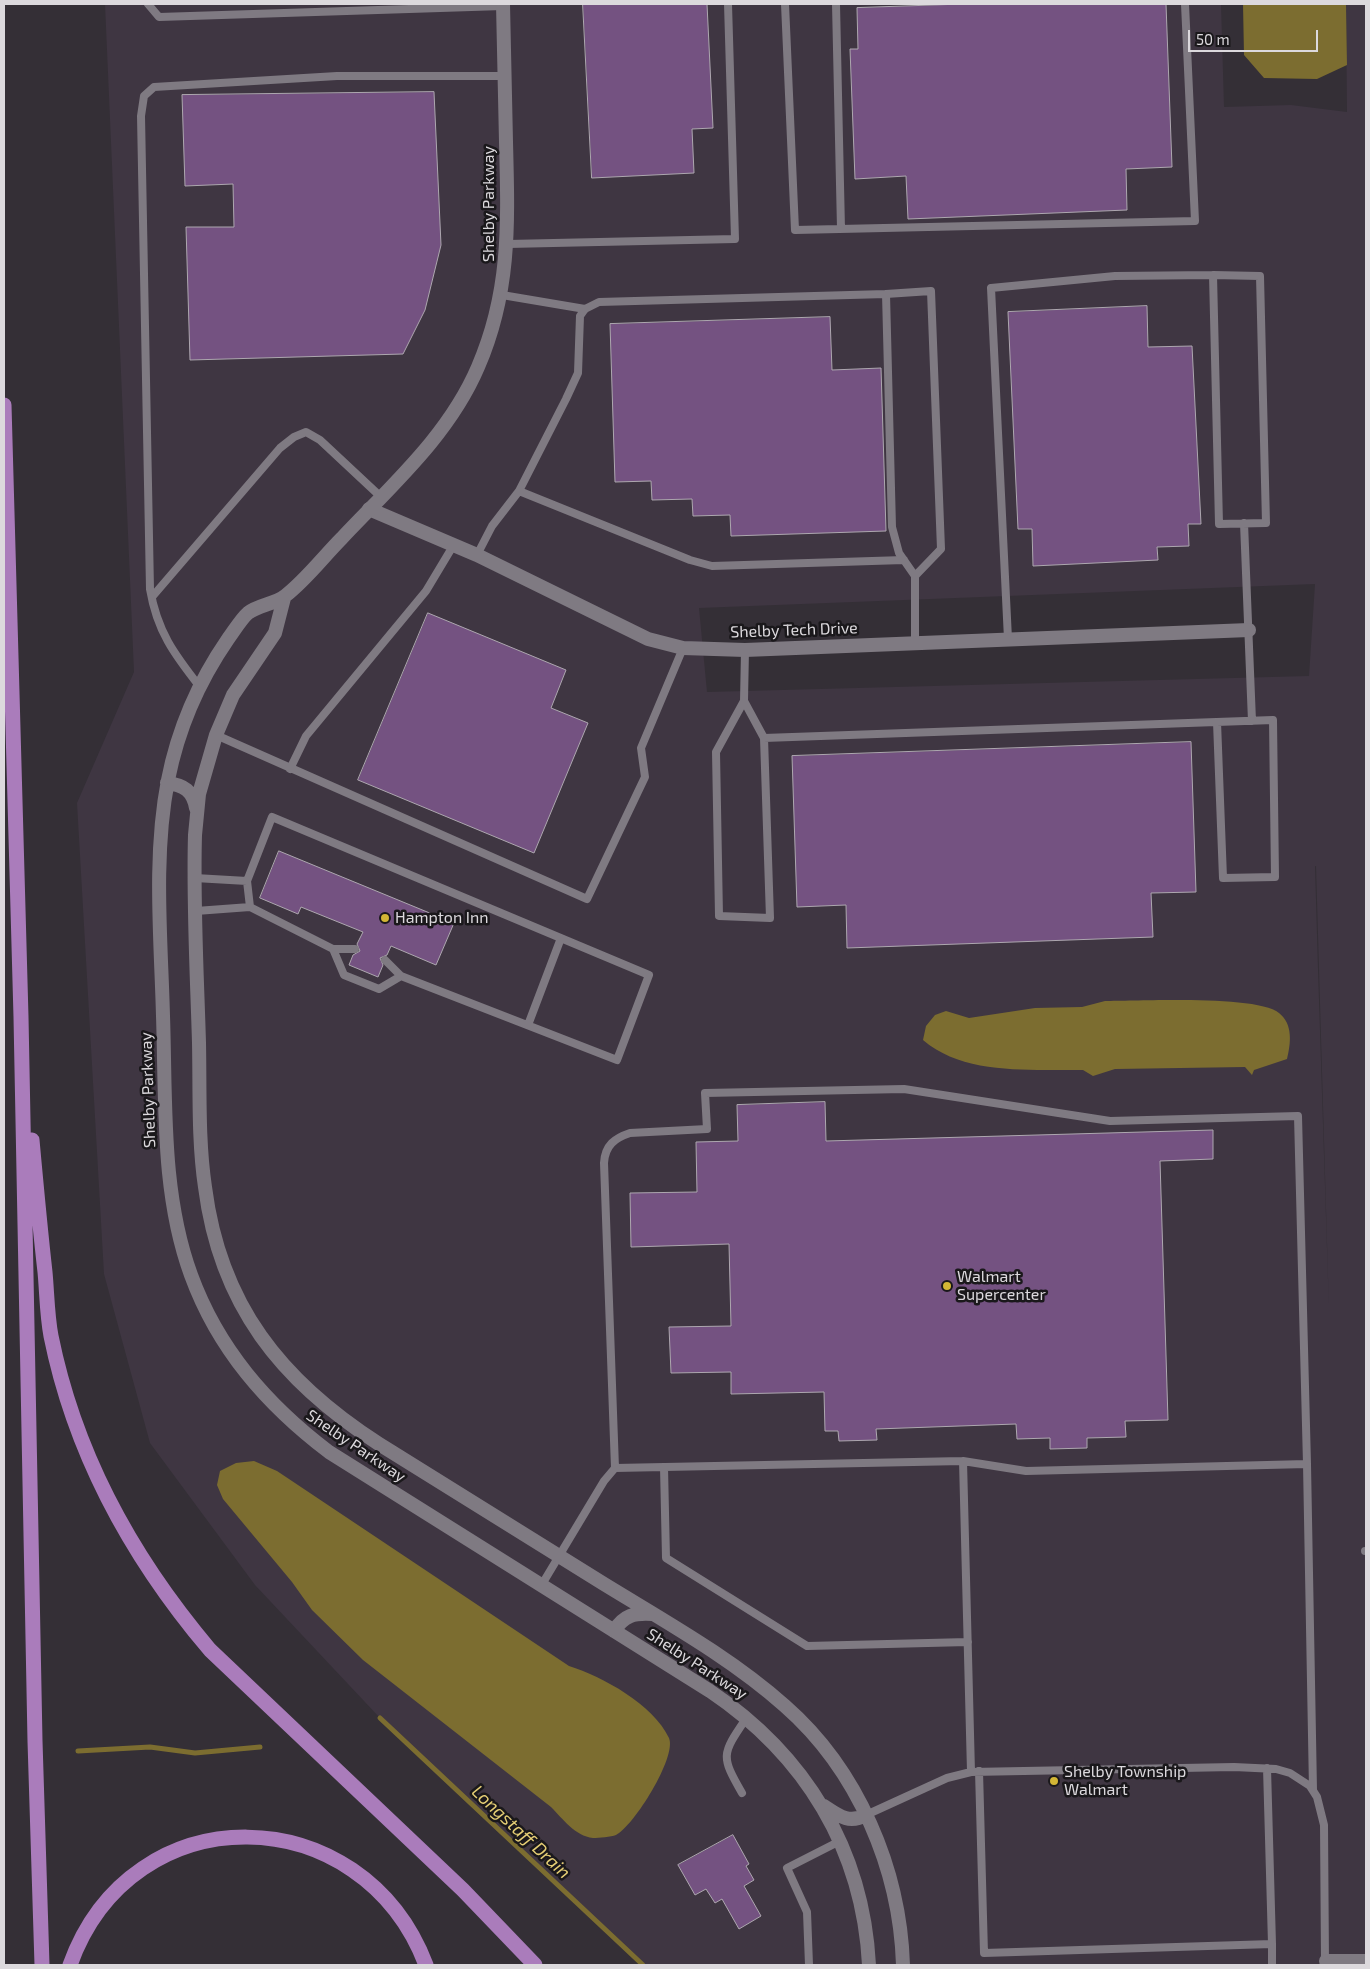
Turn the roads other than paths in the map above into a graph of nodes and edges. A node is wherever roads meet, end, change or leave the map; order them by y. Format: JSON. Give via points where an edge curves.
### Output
{"nodes":[{"id":1,"x":148,"y":4,"type":"edge"},
{"id":2,"x":728,"y":4,"type":"edge"},
{"id":3,"x":786,"y":4,"type":"edge"},
{"id":4,"x":836,"y":4,"type":"edge"},
{"id":5,"x":1185,"y":4,"type":"edge"},
{"id":6,"x":503,"y":5,"type":"edge"},
{"id":7,"x":407,"y":6,"type":"edge"},
{"id":8,"x":505,"y":76,"type":"junction"},
{"id":9,"x":841,"y":229,"type":"junction"},
{"id":10,"x":508,"y":244,"type":"junction"},
{"id":11,"x":1213,"y":275,"type":"junction"},
{"id":12,"x":886,"y":294,"type":"junction"},
{"id":13,"x":502,"y":295,"type":"junction"},
{"id":14,"x":585,"y":309,"type":"junction"},
{"id":15,"x":4,"y":405,"type":"edge"},
{"id":16,"x":519,"y":491,"type":"junction"},
{"id":17,"x":381,"y":496,"type":"junction"},
{"id":18,"x":369,"y":509,"type":"junction"},
{"id":19,"x":1244,"y":523,"type":"junction"},
{"id":20,"x":452,"y":546,"type":"junction"},
{"id":21,"x":477,"y":555,"type":"junction"},
{"id":22,"x":904,"y":560,"type":"junction"},
{"id":23,"x":915,"y":576,"type":"junction"},
{"id":24,"x":152,"y":597,"type":"junction"},
{"id":25,"x":284,"y":598,"type":"junction"},
{"id":26,"x":1249,"y":630,"type":"junction"},
{"id":27,"x":1008,"y":639,"type":"junction"},
{"id":28,"x":915,"y":643,"type":"junction"},
{"id":29,"x":682,"y":648,"type":"junction"},
{"id":30,"x":745,"y":650,"type":"junction"},
{"id":31,"x":200,"y":687,"type":"junction"},
{"id":32,"x":744,"y":701,"type":"junction"},
{"id":33,"x":1252,"y":721,"type":"junction"},
{"id":34,"x":1218,"y":722,"type":"junction"},
{"id":35,"x":216,"y":735,"type":"junction"},
{"id":36,"x":764,"y":738,"type":"junction"},
{"id":37,"x":290,"y":769,"type":"junction"},
{"id":38,"x":167,"y":783,"type":"junction"},
{"id":39,"x":197,"y":811,"type":"junction"},
{"id":40,"x":195,"y":878,"type":"junction"},
{"id":41,"x":247,"y":881,"type":"junction"},
{"id":42,"x":250,"y":907,"type":"junction"},
{"id":43,"x":196,"y":911,"type":"junction"},
{"id":44,"x":561,"y":938,"type":"junction"},
{"id":45,"x":333,"y":949,"type":"junction"},
{"id":46,"x":355,"y":950,"type":"dead end"},
{"id":47,"x":385,"y":960,"type":"dead end"},
{"id":48,"x":401,"y":976,"type":"junction"},
{"id":49,"x":21,"y":1017,"type":"junction"},
{"id":50,"x":528,"y":1025,"type":"junction"},
{"id":51,"x":964,"y":1461,"type":"junction"},
{"id":52,"x":1307,"y":1464,"type":"junction"},
{"id":53,"x":664,"y":1467,"type":"junction"},
{"id":54,"x":615,"y":1468,"type":"junction"},
{"id":55,"x":559,"y":1556,"type":"junction"},
{"id":56,"x":541,"y":1586,"type":"junction"},
{"id":57,"x":653,"y":1614,"type":"junction"},
{"id":58,"x":614,"y":1631,"type":"junction"},
{"id":59,"x":968,"y":1642,"type":"junction"},
{"id":60,"x":747,"y":1717,"type":"junction"},
{"id":61,"x":1267,"y":1768,"type":"junction"},
{"id":62,"x":975,"y":1771,"type":"junction"},
{"id":63,"x":1313,"y":1790,"type":"junction"},
{"id":64,"x":742,"y":1793,"type":"dead end"},
{"id":65,"x":821,"y":1805,"type":"junction"},
{"id":66,"x":866,"y":1815,"type":"junction"},
{"id":67,"x":840,"y":1841,"type":"junction"},
{"id":68,"x":1272,"y":1944,"type":"junction"},
{"id":69,"x":1366,"y":1961,"type":"edge"},
{"id":70,"x":1325,"y":1963,"type":"edge"},
{"id":71,"x":42,"y":1965,"type":"edge"},
{"id":72,"x":70,"y":1965,"type":"edge"},
{"id":73,"x":426,"y":1965,"type":"edge"},
{"id":74,"x":535,"y":1965,"type":"edge"},
{"id":75,"x":809,"y":1965,"type":"edge"},
{"id":76,"x":869,"y":1965,"type":"edge"},
{"id":77,"x":903,"y":1965,"type":"edge"},
{"id":78,"x":1272,"y":1965,"type":"edge"}],
"edges":[{"from":1,"to":7,"type":"lane","via":[[159,17]]},
{"from":2,"to":10,"type":"lane","via":[[734,239]]},
{"from":3,"to":9,"type":"lane","via":[[795,230]]},
{"from":4,"to":9,"type":"lane"},
{"from":5,"to":9,"type":"lane","via":[[1195,221]]},
{"from":6,"to":7,"type":"lane"},
{"from":6,"to":8,"type":"street","name":"Shelby Parkway"},
{"from":8,"to":10,"type":"street","name":"Shelby Parkway"},
{"from":8,"to":24,"type":"lane","via":[[337,76],[154,87],[144,96],[142,136]]},
{"from":10,"to":13,"type":"street","name":"Shelby Parkway"},
{"from":11,"to":19,"type":"lane","via":[[1219,524]]},
{"from":11,"to":19,"type":"lane","via":[[1260,276],[1266,523]]},
{"from":11,"to":27,"type":"lane","via":[[1114,276],[992,288]]},
{"from":12,"to":14,"type":"lane","via":[[599,302]]},
{"from":12,"to":22,"type":"lane","via":[[892,527],[898,553]]},
{"from":12,"to":23,"type":"lane","via":[[931,291],[940,549]]},
{"from":13,"to":14,"type":"lane"},
{"from":13,"to":17,"type":"street","name":"Shelby Parkway","via":[[488,343],[465,394],[434,439]]},
{"from":14,"to":16,"type":"lane","via":[[578,326],[578,373]]},
{"from":15,"to":49,"type":"highway"},
{"from":16,"to":21,"type":"lane","via":[[492,526]]},
{"from":16,"to":22,"type":"lane","via":[[712,566]]},
{"from":17,"to":18,"type":"street","name":"Shelby Parkway"},
{"from":17,"to":24,"type":"lane","via":[[320,440],[306,432],[294,437],[280,448]]},
{"from":18,"to":20,"type":"street","name":"Shelby Tech Drive"},
{"from":18,"to":25,"type":"street","name":"Shelby Parkway"},
{"from":19,"to":26,"type":"lane"},
{"from":20,"to":21,"type":"street","name":"Shelby Tech Drive"},
{"from":20,"to":37,"type":"lane","via":[[426,592],[306,736]]},
{"from":21,"to":29,"type":"street","name":"Shelby Tech Drive","via":[[648,639]]},
{"from":22,"to":23,"type":"lane"},
{"from":23,"to":28,"type":"lane"},
{"from":24,"to":31,"type":"lane","via":[[155,616],[166,642]]},
{"from":25,"to":31,"type":"street","name":"Shelby Parkway","via":[[249,612]]},
{"from":25,"to":35,"type":"street","name":"Shelby Parkway","via":[[275,633],[233,695]]},
{"from":26,"to":27,"type":"street","name":"Shelby Tech Drive"},
{"from":26,"to":33,"type":"lane"},
{"from":27,"to":28,"type":"street","name":"Shelby Tech Drive"},
{"from":28,"to":30,"type":"street","name":"Shelby Tech Drive"},
{"from":29,"to":30,"type":"street","name":"Shelby Tech Drive"},
{"from":29,"to":37,"type":"lane","via":[[641,748],[645,777],[587,898]]},
{"from":30,"to":32,"type":"lane"},
{"from":31,"to":38,"type":"street","name":"Shelby Parkway","via":[[180,734]]},
{"from":32,"to":36,"type":"lane"},
{"from":32,"to":36,"type":"lane","via":[[716,752],[719,916],[770,918]]},
{"from":33,"to":34,"type":"lane"},
{"from":33,"to":34,"type":"lane","via":[[1273,720],[1275,877],[1223,878]]},
{"from":34,"to":36,"type":"lane"},
{"from":35,"to":37,"type":"lane"},
{"from":35,"to":39,"type":"street","name":"Shelby Parkway","via":[[206,762]]},
{"from":38,"to":39,"type":"street","via":[[186,788]]},
{"from":38,"to":56,"type":"street","name":"Shelby Parkway","via":[[161,838],[160,914],[168,1159],[182,1248],[202,1302],[236,1360],[276,1409],[300,1430],[329,1452]]},
{"from":39,"to":40,"type":"street","name":"Shelby Parkway"},
{"from":40,"to":41,"type":"lane"},
{"from":40,"to":43,"type":"street","name":"Shelby Parkway"},
{"from":41,"to":42,"type":"lane"},
{"from":41,"to":44,"type":"lane","via":[[272,817]]},
{"from":42,"to":43,"type":"lane"},
{"from":42,"to":45,"type":"lane"},
{"from":43,"to":55,"type":"street","name":"Shelby Parkway","via":[[204,1186],[219,1253],[243,1308],[280,1362],[330,1410],[372,1440]]},
{"from":44,"to":50,"type":"lane"},
{"from":44,"to":50,"type":"lane","via":[[649,975],[616,1060]]},
{"from":45,"to":46,"type":"lane"},
{"from":45,"to":48,"type":"lane","via":[[344,975],[361,982],[379,989]]},
{"from":47,"to":48,"type":"lane"},
{"from":48,"to":50,"type":"lane"},
{"from":49,"to":71,"type":"highway"},
{"from":49,"to":74,"type":"highway","via":[[50,1335],[76,1423],[100,1484],[124,1532],[177,1611],[210,1650],[463,1890]]},
{"from":51,"to":52,"type":"lane","via":[[1026,1471]]},
{"from":51,"to":53,"type":"lane"},
{"from":51,"to":59,"type":"lane"},
{"from":52,"to":54,"type":"lane","via":[[1298,1116],[1110,1120],[904,1089],[705,1093],[707,1130],[630,1133],[618,1136],[610,1144],[604,1162]]},
{"from":52,"to":63,"type":"lane"},
{"from":53,"to":54,"type":"lane"},
{"from":53,"to":59,"type":"lane","via":[[666,1558],[807,1646]]},
{"from":54,"to":55,"type":"lane"},
{"from":55,"to":56,"type":"lane"},
{"from":55,"to":57,"type":"street","name":"Shelby Parkway"},
{"from":56,"to":58,"type":"street","name":"Shelby Parkway"},
{"from":57,"to":58,"type":"street","via":[[628,1616]]},
{"from":57,"to":66,"type":"street","name":"Shelby Parkway","via":[[746,1674],[787,1707],[823,1746]]},
{"from":58,"to":60,"type":"street","name":"Shelby Parkway"},
{"from":59,"to":62,"type":"lane"},
{"from":60,"to":64,"type":"lane","via":[[729,1742],[726,1758],[729,1771]]},
{"from":60,"to":65,"type":"street","name":"Shelby Parkway","via":[[777,1746]]},
{"from":61,"to":62,"type":"lane"},
{"from":61,"to":63,"type":"lane","via":[[1301,1778]]},
{"from":61,"to":68,"type":"lane"},
{"from":62,"to":66,"type":"lane","via":[[947,1778]]},
{"from":62,"to":68,"type":"lane","via":[[984,1953]]},
{"from":63,"to":70,"type":"lane","via":[[1324,1825]]},
{"from":65,"to":66,"type":"street","via":[[848,1820]]},
{"from":65,"to":67,"type":"street","name":"Shelby Parkway"},
{"from":66,"to":77,"type":"street","name":"Shelby Parkway","via":[[894,1894]]},
{"from":67,"to":75,"type":"lane","via":[[787,1868],[807,1912]]},
{"from":67,"to":76,"type":"street","name":"Shelby Parkway","via":[[861,1905]]},
{"from":68,"to":78,"type":"lane"},
{"from":69,"to":70,"type":"street"},
{"from":72,"to":73,"type":"highway","via":[[92,1922],[112,1895],[139,1871],[161,1857],[204,1842],[255,1837],[296,1843],[338,1860],[360,1874],[401,1914]]}]}
